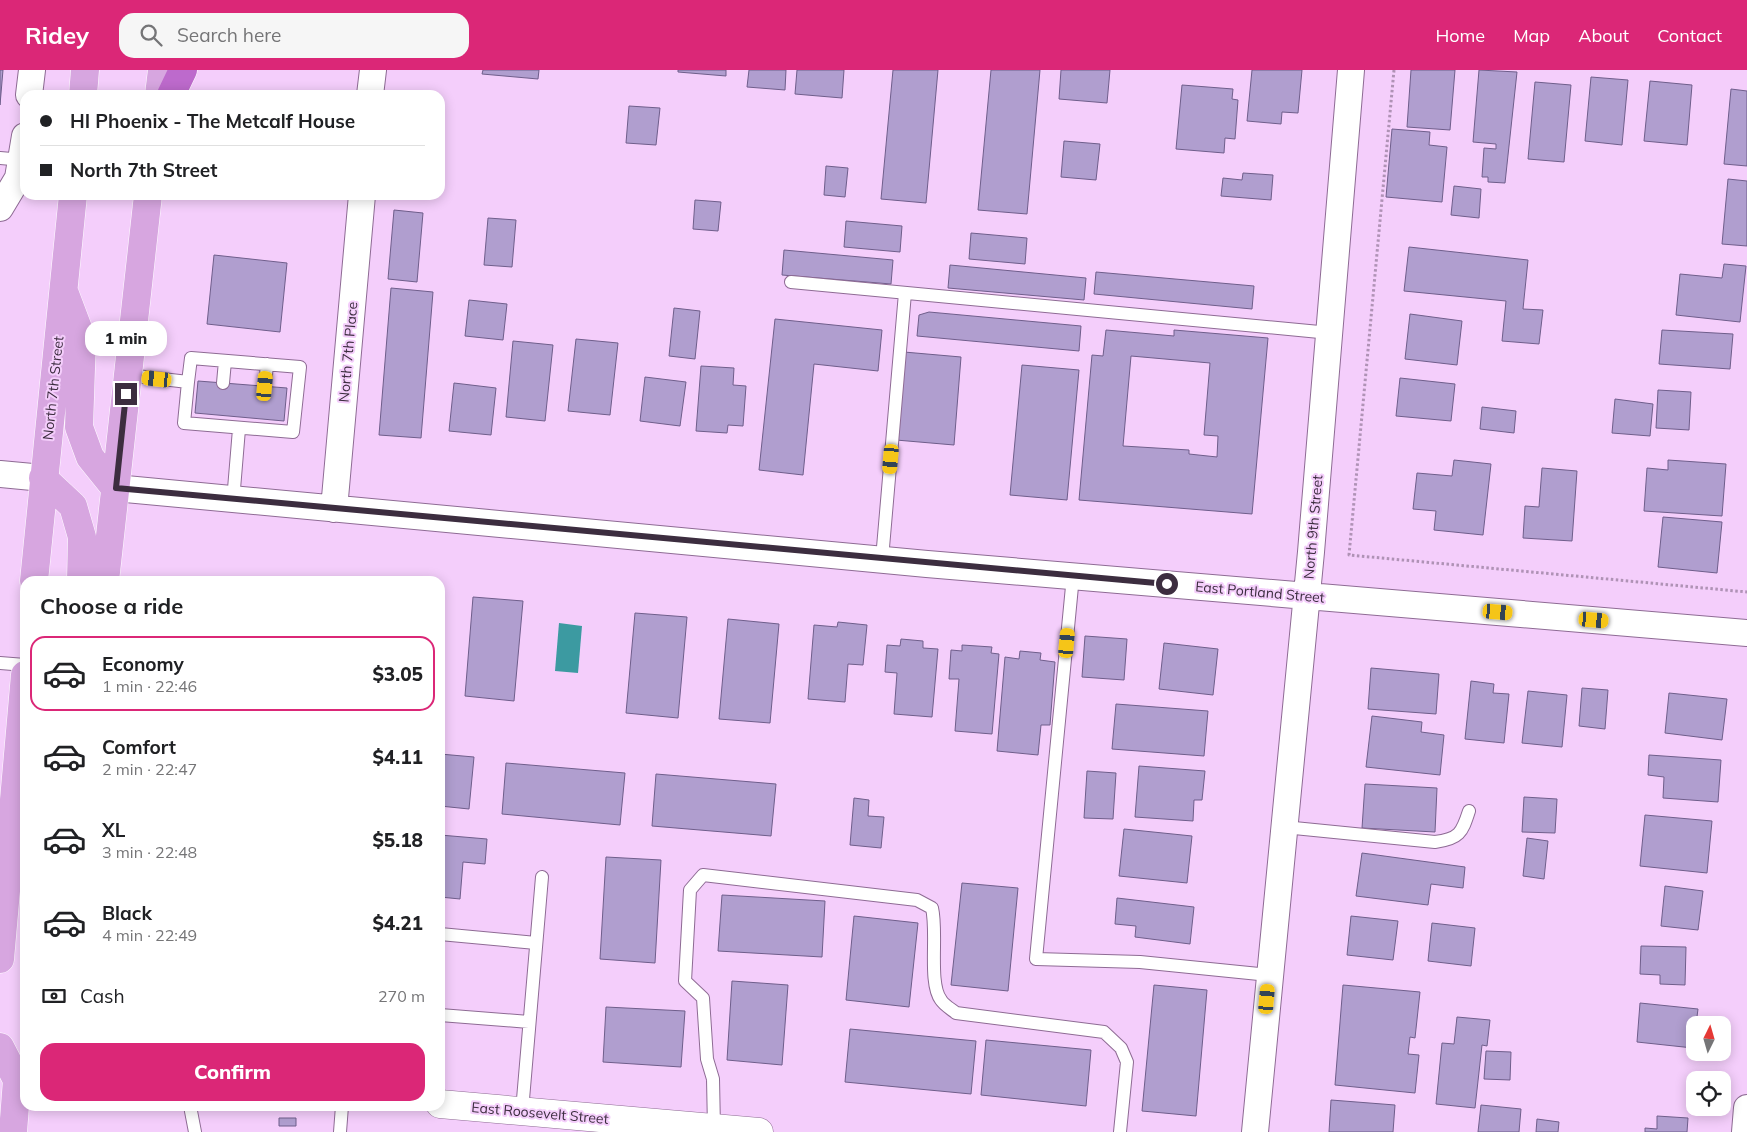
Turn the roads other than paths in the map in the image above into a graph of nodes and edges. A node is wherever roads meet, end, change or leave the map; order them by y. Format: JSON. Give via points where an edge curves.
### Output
{"nodes":[{"id":1,"x":32,"y":70,"type":"edge"},
{"id":2,"x":86,"y":70,"type":"edge"},
{"id":3,"x":162,"y":70,"type":"edge"},
{"id":4,"x":183,"y":70,"type":"edge"},
{"id":5,"x":373,"y":70,"type":"edge"},
{"id":6,"x":1351,"y":70,"type":"edge"},
{"id":7,"x":30,"y":90,"type":"edge"},
{"id":8,"x":84,"y":90,"type":"edge"},
{"id":9,"x":160,"y":90,"type":"edge"},
{"id":10,"x":173,"y":90,"type":"edge"},
{"id":11,"x":371,"y":90,"type":"edge"},
{"id":12,"x":16,"y":151,"type":"edge"},
{"id":13,"x":73,"y":200,"type":"edge"},
{"id":14,"x":147,"y":200,"type":"edge"},
{"id":15,"x":362,"y":200,"type":"edge"},
{"id":16,"x":0,"y":208,"type":"edge"},
{"id":17,"x":791,"y":282,"type":"dead end"},
{"id":18,"x":64,"y":290,"type":"junction"},
{"id":19,"x":905,"y":293,"type":"junction"},
{"id":20,"x":1330,"y":333,"type":"junction"},
{"id":21,"x":225,"y":361,"type":"junction"},
{"id":22,"x":267,"y":364,"type":"junction"},
{"id":23,"x":128,"y":376,"type":"junction"},
{"id":24,"x":188,"y":382,"type":"junction"},
{"id":25,"x":222,"y":383,"type":"dead end"},
{"id":26,"x":265,"y":386,"type":"dead end"},
{"id":27,"x":239,"y":429,"type":"junction"},
{"id":28,"x":0,"y":474,"type":"edge"},
{"id":29,"x":43,"y":478,"type":"junction"},
{"id":30,"x":116,"y":488,"type":"junction"},
{"id":31,"x":233,"y":500,"type":"junction"},
{"id":32,"x":334,"y":509,"type":"junction"},
{"id":33,"x":882,"y":559,"type":"junction"},
{"id":34,"x":34,"y":576,"type":"edge"},
{"id":35,"x":81,"y":576,"type":"edge"},
{"id":36,"x":106,"y":576,"type":"edge"},
{"id":37,"x":1073,"y":576,"type":"junction"},
{"id":38,"x":1307,"y":596,"type":"junction"},
{"id":39,"x":1747,"y":633,"type":"edge"},
{"id":40,"x":0,"y":663,"type":"edge"},
{"id":41,"x":20,"y":665,"type":"edge"},
{"id":42,"x":20,"y":732,"type":"edge"},
{"id":43,"x":1469,"y":811,"type":"dead end"},
{"id":44,"x":1284,"y":828,"type":"junction"},
{"id":45,"x":542,"y":876,"type":"dead end"},
{"id":46,"x":445,"y":934,"type":"edge"},
{"id":47,"x":536,"y":943,"type":"junction"},
{"id":48,"x":0,"y":958,"type":"edge"},
{"id":49,"x":1270,"y":975,"type":"junction"},
{"id":50,"x":445,"y":1015,"type":"edge"},
{"id":51,"x":529,"y":1022,"type":"junction"},
{"id":52,"x":0,"y":1047,"type":"edge"},
{"id":53,"x":17,"y":1078,"type":"edge"},
{"id":54,"x":445,"y":1104,"type":"edge"},
{"id":55,"x":1747,"y":1108,"type":"edge"},
{"id":56,"x":191,"y":1111,"type":"edge"},
{"id":57,"x":342,"y":1111,"type":"edge"},
{"id":58,"x":522,"y":1111,"type":"junction"},
{"id":59,"x":644,"y":1127,"type":"edge"},
{"id":60,"x":714,"y":1128,"type":"junction"},
{"id":61,"x":13,"y":1132,"type":"edge"},
{"id":62,"x":195,"y":1132,"type":"edge"},
{"id":63,"x":340,"y":1132,"type":"edge"},
{"id":64,"x":759,"y":1132,"type":"edge"},
{"id":65,"x":1120,"y":1132,"type":"edge"},
{"id":66,"x":1255,"y":1132,"type":"edge"},
{"id":67,"x":1745,"y":1132,"type":"edge"}],
"edges":[{"from":1,"to":7,"type":"street"},
{"from":2,"to":8,"type":"main road"},
{"from":3,"to":9,"type":"main road"},
{"from":4,"to":10,"type":"highway"},
{"from":5,"to":11,"type":"street"},
{"from":6,"to":20,"type":"street","name":"North 9th Street"},
{"from":12,"to":16,"type":"street","via":[[18,178]]},
{"from":13,"to":18,"type":"main road","name":"North 7th Street"},
{"from":14,"to":23,"type":"main road"},
{"from":15,"to":32,"type":"street","name":"North 7th Place"},
{"from":17,"to":19,"type":"lane"},
{"from":18,"to":29,"type":"main road","name":"North 7th Street"},
{"from":18,"to":30,"type":"main road","via":[[82,339],[79,428],[90,457]]},
{"from":19,"to":20,"type":"lane"},
{"from":19,"to":33,"type":"lane"},
{"from":20,"to":38,"type":"street","name":"North 9th Street"},
{"from":21,"to":22,"type":"lane"},
{"from":21,"to":24,"type":"lane","via":[[191,358]]},
{"from":21,"to":25,"type":"lane"},
{"from":22,"to":26,"type":"lane"},
{"from":22,"to":27,"type":"lane","via":[[300,367],[293,432],[262,425]]},
{"from":23,"to":24,"type":"lane"},
{"from":23,"to":30,"type":"main road"},
{"from":24,"to":27,"type":"lane","via":[[184,423],[219,421]]},
{"from":27,"to":31,"type":"lane"},
{"from":28,"to":29,"type":"street"},
{"from":29,"to":34,"type":"main road","name":"North 7th Street"},
{"from":29,"to":35,"type":"main road","via":[[73,506],[82,537]]},
{"from":30,"to":31,"type":"street","name":"East Portland Street"},
{"from":30,"to":36,"type":"main road"},
{"from":31,"to":32,"type":"street","name":"East Portland Street"},
{"from":32,"to":33,"type":"street","name":"East Portland Street"},
{"from":33,"to":37,"type":"street","name":"East Portland Street"},
{"from":37,"to":38,"type":"street","name":"East Portland Street"},
{"from":37,"to":49,"type":"lane","via":[[1036,959],[1140,962]]},
{"from":38,"to":39,"type":"street","name":"East Portland Street"},
{"from":38,"to":44,"type":"street","name":"North 9th Street"},
{"from":40,"to":41,"type":"lane"},
{"from":42,"to":48,"type":"main road"},
{"from":43,"to":44,"type":"lane","via":[[1463,830],[1451,840],[1435,842]]},
{"from":44,"to":49,"type":"street","name":"North 9th Street"},
{"from":45,"to":47,"type":"lane"},
{"from":46,"to":47,"type":"lane"},
{"from":47,"to":51,"type":"lane"},
{"from":49,"to":66,"type":"street","name":"North 9th Street"},
{"from":50,"to":51,"type":"lane"},
{"from":51,"to":58,"type":"lane"},
{"from":52,"to":53,"type":"main road"},
{"from":53,"to":61,"type":"main road"},
{"from":54,"to":58,"type":"street","name":"East Roosevelt Street"},
{"from":55,"to":67,"type":"street"},
{"from":56,"to":62,"type":"lane"},
{"from":57,"to":63,"type":"lane"},
{"from":58,"to":59,"type":"street","name":"East Roosevelt Street"},
{"from":59,"to":60,"type":"street","name":"East Roosevelt Street"},
{"from":60,"to":64,"type":"street","name":"East Roosevelt Street"},
{"from":60,"to":65,"type":"lane","via":[[713,1080],[708,1060],[703,998],[686,981],[690,890],[703,875],[917,900],[932,908],[936,924],[934,988],[941,1001],[956,1013],[1104,1032],[1121,1048],[1127,1062]]}]}
